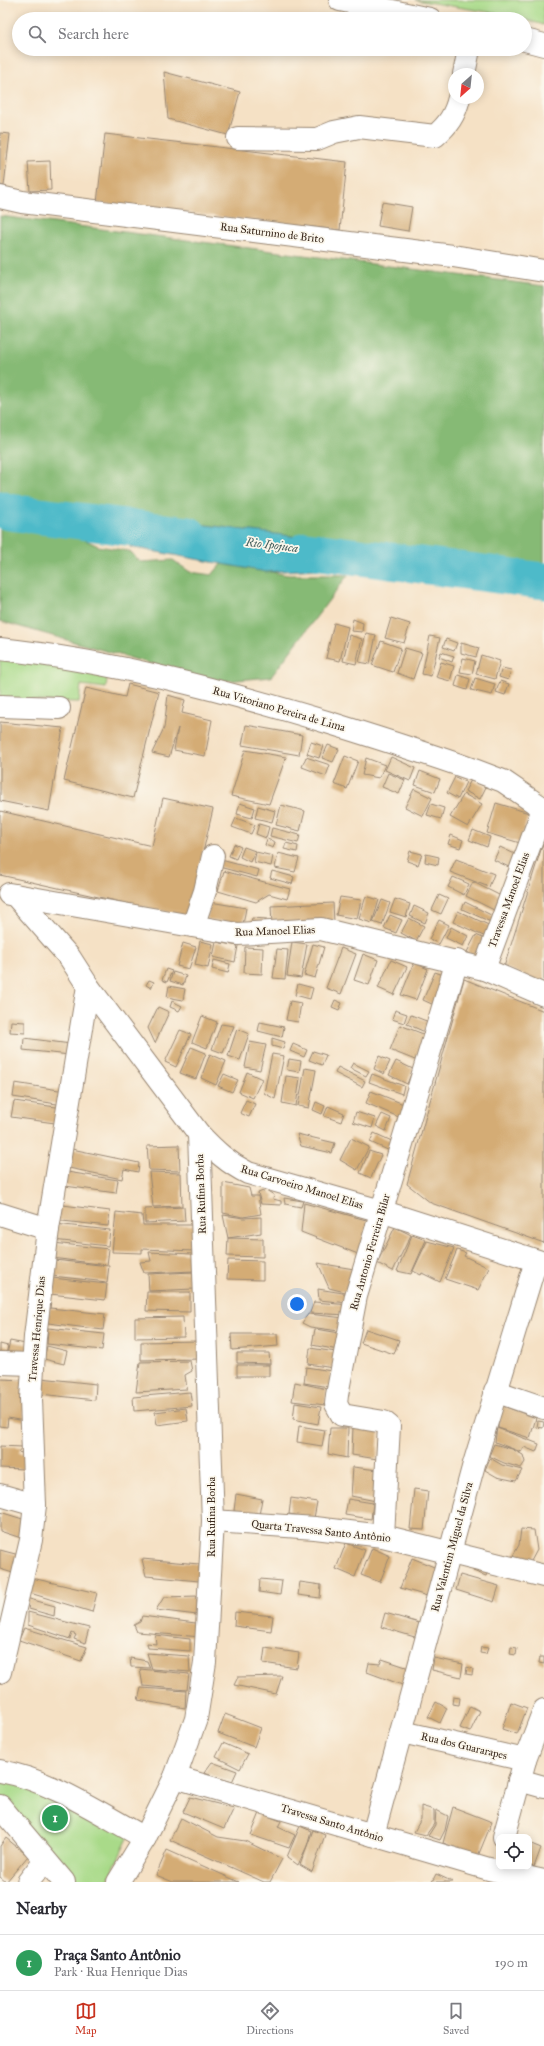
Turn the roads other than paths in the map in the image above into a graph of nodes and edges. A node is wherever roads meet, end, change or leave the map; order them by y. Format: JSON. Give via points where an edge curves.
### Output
{"nodes":[{"id":1,"x":340,"y":0,"type":"edge"},
{"id":2,"x":397,"y":12,"type":"edge"},
{"id":3,"x":532,"y":42,"type":"edge"},
{"id":4,"x":544,"y":45,"type":"edge"},
{"id":5,"x":468,"y":56,"type":"edge"},
{"id":6,"x":465,"y":68,"type":"edge"},
{"id":7,"x":458,"y":104,"type":"edge"},
{"id":8,"x":238,"y":138,"type":"dead end"},
{"id":9,"x":0,"y":197,"type":"edge"},
{"id":10,"x":544,"y":271,"type":"edge"},
{"id":11,"x":0,"y":649,"type":"edge"},
{"id":12,"x":0,"y":706,"type":"edge"},
{"id":13,"x":59,"y":708,"type":"dead end"},
{"id":14,"x":543,"y":809,"type":"edge"},
{"id":15,"x":213,"y":856,"type":"dead end"},
{"id":16,"x":8,"y":893,"type":"edge"},
{"id":17,"x":193,"y":926,"type":"junction"},
{"id":18,"x":457,"y":962,"type":"junction"},
{"id":19,"x":484,"y":969,"type":"junction"},
{"id":20,"x":88,"y":986,"type":"junction"},
{"id":21,"x":544,"y":995,"type":"edge"},
{"id":22,"x":199,"y":1134,"type":"junction"},
{"id":23,"x":381,"y":1211,"type":"junction"},
{"id":24,"x":0,"y":1214,"type":"edge"},
{"id":25,"x":48,"y":1229,"type":"junction"},
{"id":26,"x":540,"y":1262,"type":"edge"},
{"id":27,"x":0,"y":1363,"type":"edge"},
{"id":28,"x":33,"y":1364,"type":"junction"},
{"id":29,"x":495,"y":1391,"type":"junction"},
{"id":30,"x":544,"y":1408,"type":"edge"},
{"id":31,"x":0,"y":1495,"type":"edge"},
{"id":32,"x":35,"y":1505,"type":"junction"},
{"id":33,"x":213,"y":1521,"type":"junction"},
{"id":34,"x":383,"y":1536,"type":"junction"},
{"id":35,"x":451,"y":1552,"type":"junction"},
{"id":36,"x":544,"y":1576,"type":"edge"},
{"id":37,"x":0,"y":1672,"type":"edge"},
{"id":38,"x":542,"y":1714,"type":"edge"},
{"id":39,"x":402,"y":1732,"type":"junction"},
{"id":40,"x":522,"y":1770,"type":"junction"},
{"id":41,"x":0,"y":1771,"type":"edge"},
{"id":42,"x":175,"y":1778,"type":"junction"},
{"id":43,"x":544,"y":1787,"type":"edge"},
{"id":44,"x":0,"y":1806,"type":"edge"},
{"id":45,"x":505,"y":1834,"type":"edge"},
{"id":46,"x":373,"y":1835,"type":"junction"},
{"id":47,"x":145,"y":1838,"type":"junction"},
{"id":48,"x":496,"y":1856,"type":"edge"},
{"id":49,"x":45,"y":1860,"type":"junction"},
{"id":50,"x":487,"y":1875,"type":"edge"},
{"id":51,"x":544,"y":1881,"type":"edge"},
{"id":52,"x":28,"y":1882,"type":"edge"},
{"id":53,"x":64,"y":1882,"type":"edge"},
{"id":54,"x":118,"y":1882,"type":"edge"}],
"edges":[{"from":1,"to":2,"type":"street"},
{"from":3,"to":4,"type":"street"},
{"from":5,"to":6,"type":"street"},
{"from":7,"to":8,"type":"street","via":[[448,125],[435,136],[359,127],[316,139]]},
{"from":9,"to":10,"type":"street","name":"Rua Saturnino de Brito","via":[[22,202],[453,256]]},
{"from":11,"to":14,"type":"street","name":"Rua Vitoriano Pereira de Lima","via":[[54,654],[116,666],[251,699],[437,757],[495,778]]},
{"from":12,"to":13,"type":"street"},
{"from":14,"to":19,"type":"street","name":"Travessa Manoel Elias"},
{"from":15,"to":17,"type":"street"},
{"from":16,"to":17,"type":"street","name":"Rua Manoel Elias"},
{"from":16,"to":20,"type":"street","name":"Rua Carvoeiro Manoel Elias","via":[[70,958]]},
{"from":17,"to":18,"type":"street","name":"Rua Manoel Elias","via":[[238,934],[321,929]]},
{"from":18,"to":19,"type":"street","name":"Rua Manoel Elias"},
{"from":18,"to":23,"type":"street","name":"Rua Antonio Ferreira Bilar"},
{"from":19,"to":21,"type":"street","name":"Rua Manoel Elias"},
{"from":20,"to":22,"type":"street","name":"Rua Carvoeiro Manoel Elias"},
{"from":20,"to":25,"type":"street","name":"Travessa Henrique Dias"},
{"from":22,"to":23,"type":"street","name":"Rua Carvoeiro Manoel Elias","via":[[218,1154],[248,1173]]},
{"from":22,"to":33,"type":"street","name":"Rua Rufina Borba"},
{"from":23,"to":26,"type":"street","name":"Rua Carvoeiro Manoel Elias"},
{"from":23,"to":34,"type":"street","name":"Rua Antonio Ferreira Bilar","via":[[356,1296],[336,1404],[342,1414],[384,1422],[389,1426]]},
{"from":24,"to":25,"type":"street"},
{"from":25,"to":28,"type":"street","name":"Travessa Henrique Dias"},
{"from":26,"to":29,"type":"street","name":"Rua Valentim Miguel da Silva"},
{"from":27,"to":28,"type":"street"},
{"from":28,"to":32,"type":"street","name":"Travessa Henrique Dias","via":[[31,1398]]},
{"from":29,"to":30,"type":"street"},
{"from":29,"to":35,"type":"street","name":"Rua Valentim Miguel da Silva"},
{"from":31,"to":32,"type":"street"},
{"from":32,"to":37,"type":"street","name":"Travessa Henrique Dias","via":[[31,1540]]},
{"from":33,"to":34,"type":"street","name":"Quarta Travessa Santo Antônio"},
{"from":33,"to":42,"type":"street","name":"Rua Rufina Borba","via":[[201,1694],[196,1719]]},
{"from":34,"to":35,"type":"street","name":"Quarta Travessa Santo Antônio"},
{"from":35,"to":36,"type":"street","name":"Quarta Travessa Santo Antônio"},
{"from":35,"to":39,"type":"street","name":"Rua Valentim Miguel da Silva"},
{"from":38,"to":40,"type":"street"},
{"from":39,"to":40,"type":"street","name":"Rua dos Guararapes"},
{"from":39,"to":46,"type":"street","name":"Rua Valentim Miguel da Silva"},
{"from":40,"to":43,"type":"street","name":"Rua dos Guararapes"},
{"from":40,"to":45,"type":"street"},
{"from":41,"to":47,"type":"street","via":[[42,1782]]},
{"from":42,"to":46,"type":"street","name":"Travessa Santo Antônio"},
{"from":42,"to":47,"type":"street","name":"Rua Rufina Borba"},
{"from":44,"to":49,"type":"street"},
{"from":46,"to":50,"type":"street","name":"Travessa Santo Antônio"},
{"from":47,"to":54,"type":"street","name":"Rua Rufina Borba"},
{"from":48,"to":50,"type":"street"},
{"from":49,"to":52,"type":"street"},
{"from":49,"to":53,"type":"street"},
{"from":50,"to":51,"type":"street","name":"Travessa Santo Antônio"}]}
